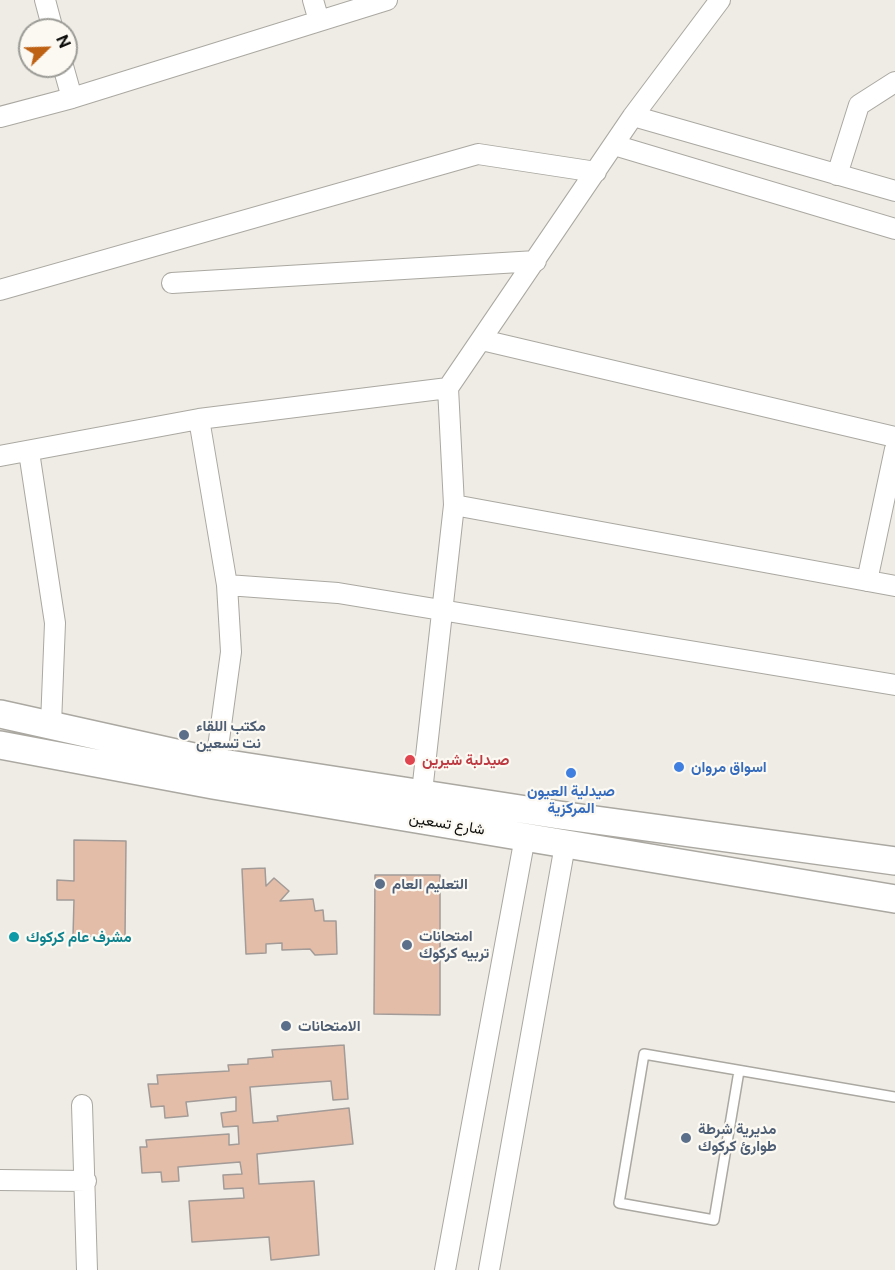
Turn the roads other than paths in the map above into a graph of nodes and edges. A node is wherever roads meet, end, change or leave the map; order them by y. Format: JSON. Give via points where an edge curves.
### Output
{"nodes":[{"id":1,"x":45,"y":0,"type":"edge"},
{"id":2,"x":313,"y":0,"type":"edge"},
{"id":3,"x":387,"y":0,"type":"edge"},
{"id":4,"x":720,"y":0,"type":"edge"},
{"id":5,"x":50,"y":18,"type":"edge"},
{"id":6,"x":318,"y":21,"type":"junction"},
{"id":7,"x":66,"y":78,"type":"edge"},
{"id":8,"x":895,"y":82,"type":"edge"},
{"id":9,"x":72,"y":98,"type":"junction"},
{"id":10,"x":633,"y":116,"type":"junction"},
{"id":11,"x":0,"y":117,"type":"edge"},
{"id":12,"x":614,"y":145,"type":"junction"},
{"id":13,"x":596,"y":172,"type":"junction"},
{"id":14,"x":837,"y":175,"type":"junction"},
{"id":15,"x":892,"y":189,"type":"edge"},
{"id":16,"x":895,"y":229,"type":"edge"},
{"id":17,"x":536,"y":261,"type":"junction"},
{"id":18,"x":172,"y":283,"type":"dead end"},
{"id":19,"x":0,"y":290,"type":"edge"},
{"id":20,"x":482,"y":340,"type":"junction"},
{"id":21,"x":448,"y":388,"type":"junction"},
{"id":22,"x":200,"y":419,"type":"junction"},
{"id":23,"x":895,"y":437,"type":"edge"},
{"id":24,"x":895,"y":450,"type":"edge"},
{"id":25,"x":29,"y":452,"type":"junction"},
{"id":26,"x":0,"y":456,"type":"edge"},
{"id":27,"x":454,"y":505,"type":"junction"},
{"id":28,"x":867,"y":581,"type":"junction"},
{"id":29,"x":227,"y":585,"type":"junction"},
{"id":30,"x":895,"y":586,"type":"edge"},
{"id":31,"x":444,"y":612,"type":"junction"},
{"id":32,"x":895,"y":685,"type":"edge"},
{"id":33,"x":0,"y":714,"type":"edge"},
{"id":34,"x":51,"y":724,"type":"junction"},
{"id":35,"x":0,"y":745,"type":"edge"},
{"id":36,"x":216,"y":762,"type":"junction"},
{"id":37,"x":422,"y":792,"type":"junction"},
{"id":38,"x":525,"y":837,"type":"junction"},
{"id":39,"x":565,"y":845,"type":"junction"},
{"id":40,"x":895,"y":861,"type":"edge"},
{"id":41,"x":895,"y":899,"type":"edge"},
{"id":42,"x":739,"y":1071,"type":"junction"},
{"id":43,"x":895,"y":1097,"type":"edge"},
{"id":44,"x":82,"y":1105,"type":"dead end"},
{"id":45,"x":0,"y":1180,"type":"edge"},
{"id":46,"x":86,"y":1181,"type":"junction"},
{"id":47,"x":87,"y":1270,"type":"edge"},
{"id":48,"x":445,"y":1270,"type":"edge"},
{"id":49,"x":489,"y":1270,"type":"edge"}],
"edges":[{"from":1,"to":5,"type":"street"},
{"from":2,"to":6,"type":"street"},
{"from":3,"to":6,"type":"street"},
{"from":4,"to":10,"type":"street"},
{"from":6,"to":9,"type":"street"},
{"from":7,"to":9,"type":"street"},
{"from":8,"to":14,"type":"street","via":[[859,105]]},
{"from":9,"to":11,"type":"street"},
{"from":10,"to":12,"type":"street"},
{"from":10,"to":14,"type":"street"},
{"from":12,"to":13,"type":"street"},
{"from":12,"to":16,"type":"street"},
{"from":13,"to":17,"type":"street"},
{"from":13,"to":19,"type":"street","via":[[478,154]]},
{"from":14,"to":15,"type":"street"},
{"from":17,"to":18,"type":"street"},
{"from":17,"to":20,"type":"street"},
{"from":20,"to":21,"type":"street"},
{"from":20,"to":23,"type":"street"},
{"from":21,"to":22,"type":"street"},
{"from":21,"to":27,"type":"street"},
{"from":22,"to":25,"type":"street"},
{"from":22,"to":29,"type":"street"},
{"from":24,"to":28,"type":"street"},
{"from":25,"to":26,"type":"street"},
{"from":25,"to":34,"type":"street","via":[[55,623]]},
{"from":27,"to":28,"type":"street"},
{"from":27,"to":31,"type":"street"},
{"from":28,"to":30,"type":"street"},
{"from":29,"to":31,"type":"street","via":[[338,593]]},
{"from":29,"to":36,"type":"street","via":[[231,652]]},
{"from":31,"to":32,"type":"street"},
{"from":31,"to":37,"type":"street"},
{"from":33,"to":34,"type":"main road","name":"شارع تسعين"},
{"from":34,"to":36,"type":"main road","name":"شارع تسعين"},
{"from":35,"to":38,"type":"main road","name":"شارع تسعين"},
{"from":36,"to":37,"type":"main road","name":"شارع تسعين"},
{"from":37,"to":40,"type":"main road","name":"شارع تسعين","via":[[559,816]]},
{"from":38,"to":39,"type":"main road","name":"شارع تسعين"},
{"from":38,"to":48,"type":"street"},
{"from":39,"to":41,"type":"main road","name":"شارع تسعين"},
{"from":39,"to":49,"type":"street"},
{"from":42,"to":42,"type":"lane","via":[[714,1220],[619,1203],[644,1054]]},
{"from":42,"to":43,"type":"lane"},
{"from":44,"to":46,"type":"street"},
{"from":45,"to":46,"type":"street"},
{"from":46,"to":47,"type":"street"}]}
